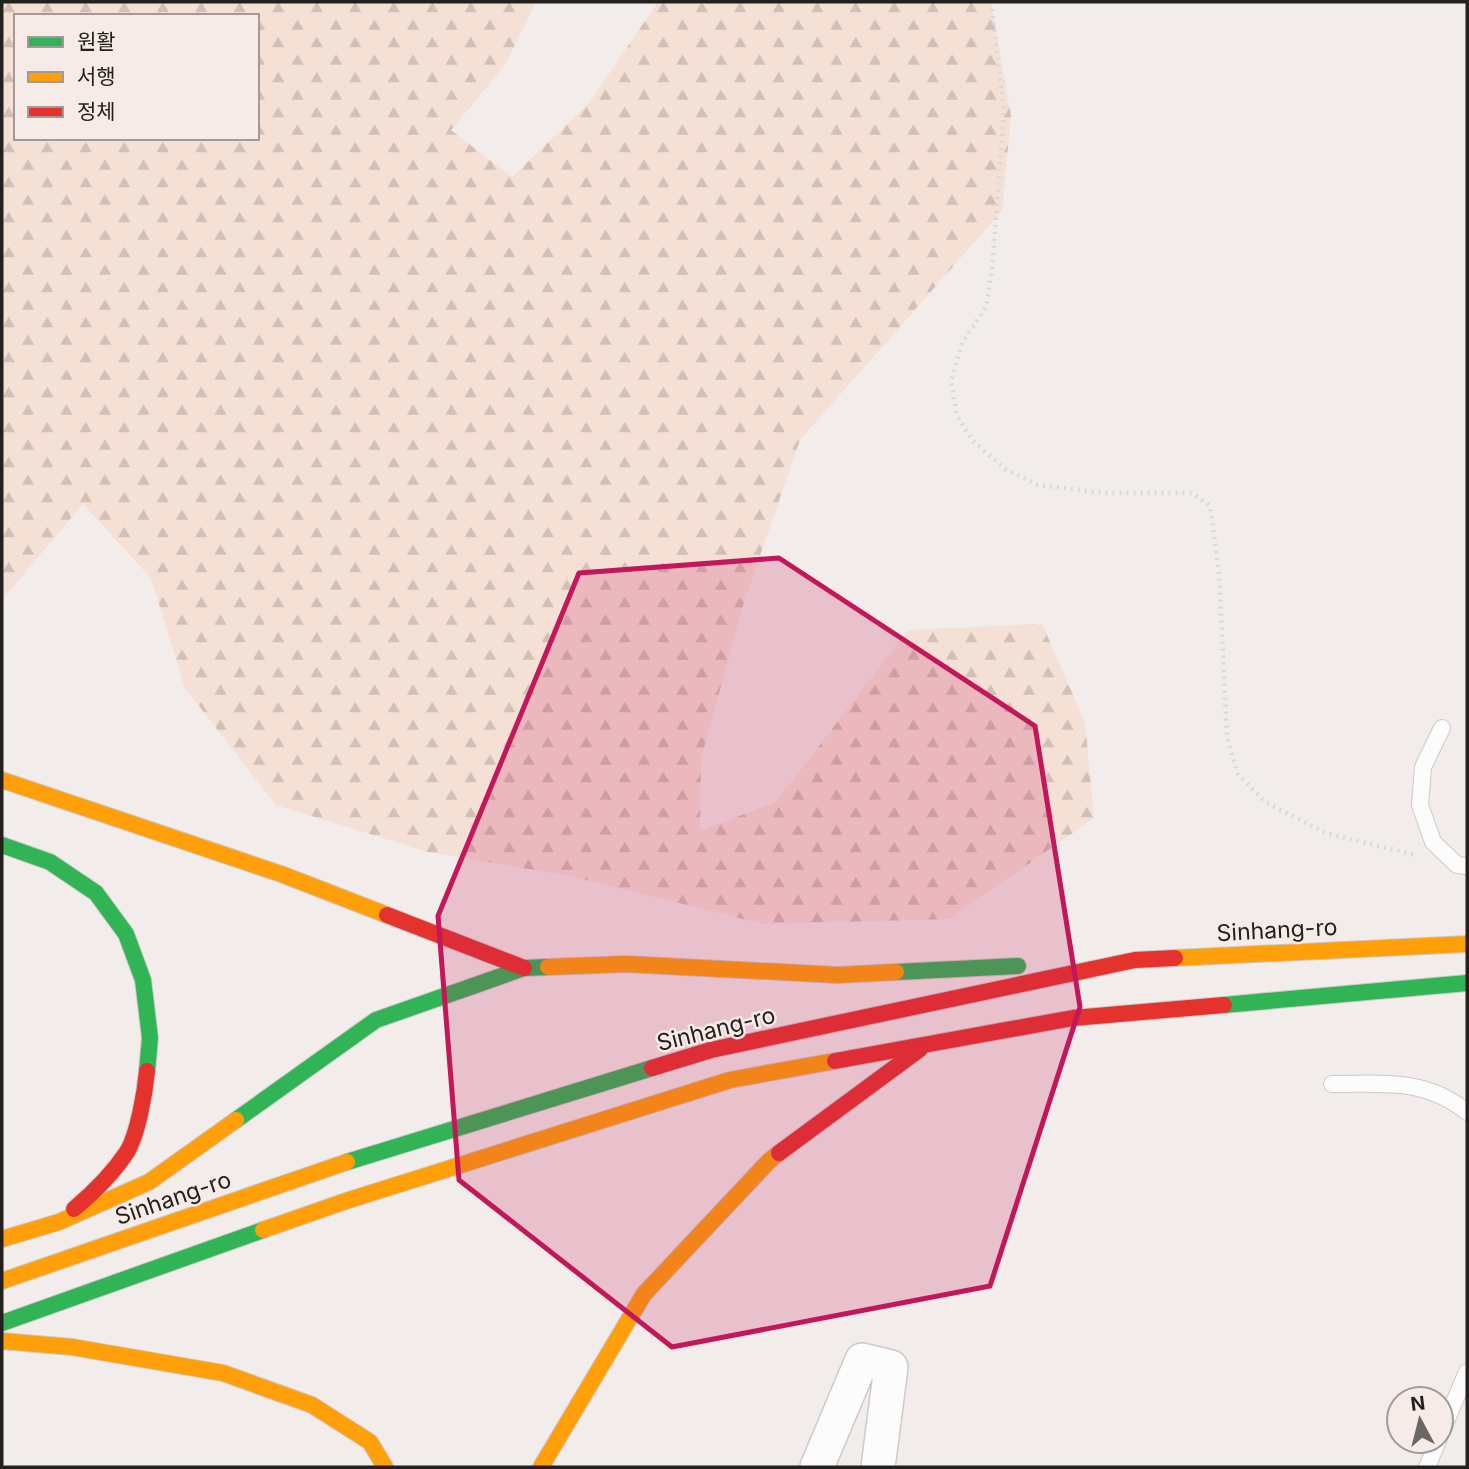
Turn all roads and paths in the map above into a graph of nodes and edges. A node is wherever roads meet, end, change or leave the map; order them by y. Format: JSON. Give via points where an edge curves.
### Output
{"nodes":[{"id":1,"x":991,"y":2,"type":"edge"},
{"id":2,"x":1442,"y":728,"type":"dead end"},
{"id":3,"x":2,"y":780,"type":"edge"},
{"id":4,"x":2,"y":845,"type":"edge"},
{"id":5,"x":1462,"y":866,"type":"edge"},
{"id":6,"x":1467,"y":944,"type":"edge"},
{"id":7,"x":1135,"y":960,"type":"junction"},
{"id":8,"x":524,"y":968,"type":"junction"},
{"id":9,"x":1467,"y":983,"type":"edge"},
{"id":10,"x":925,"y":1045,"type":"junction"},
{"id":11,"x":1332,"y":1084,"type":"dead end"},
{"id":12,"x":1467,"y":1112,"type":"edge"},
{"id":13,"x":59,"y":1222,"type":"junction"},
{"id":14,"x":2,"y":1239,"type":"edge"},
{"id":15,"x":2,"y":1281,"type":"edge"},
{"id":16,"x":2,"y":1323,"type":"edge"},
{"id":17,"x":2,"y":1342,"type":"edge"},
{"id":18,"x":1467,"y":1372,"type":"edge"},
{"id":19,"x":1455,"y":1400,"type":"edge"},
{"id":20,"x":385,"y":1467,"type":"edge"},
{"id":21,"x":541,"y":1467,"type":"edge"},
{"id":22,"x":817,"y":1467,"type":"edge"},
{"id":23,"x":878,"y":1467,"type":"edge"}],
"edges":[{"from":1,"to":5,"type":"path","via":[[1003,111],[992,269],[986,307],[962,342],[951,382],[957,416],[972,440],[1005,469],[1038,485],[1104,493],[1192,493],[1210,506],[1219,573],[1227,737],[1238,774],[1265,802],[1326,833]]},
{"from":2,"to":5,"type":"lane","via":[[1423,766],[1420,805],[1433,842]]},
{"from":3,"to":8,"type":"highway","via":[[281,874]]},
{"from":4,"to":13,"type":"highway","via":[[51,862],[96,892],[125,934],[143,980],[150,1038],[145,1096],[128,1150],[89,1196]]},
{"from":6,"to":7,"type":"highway","name":"Sinhang-ro"},
{"from":7,"to":8,"type":"highway","via":[[838,975],[626,964]]},
{"from":7,"to":15,"type":"highway","name":"Sinhang-ro","via":[[712,1050],[316,1172]]},
{"from":8,"to":13,"type":"highway","via":[[376,1020],[149,1182]]},
{"from":9,"to":10,"type":"highway","via":[[1073,1018]]},
{"from":10,"to":16,"type":"highway","via":[[730,1080],[346,1200]]},
{"from":10,"to":21,"type":"highway","via":[[769,1161],[644,1294]]},
{"from":11,"to":12,"type":"lane","via":[[1403,1084],[1449,1097]]},
{"from":13,"to":14,"type":"highway"},
{"from":17,"to":20,"type":"highway","via":[[72,1348],[223,1373],[312,1405],[370,1442]]},
{"from":18,"to":19,"type":"lane"},
{"from":22,"to":23,"type":"street","via":[[862,1360],[891,1367]]}]}
